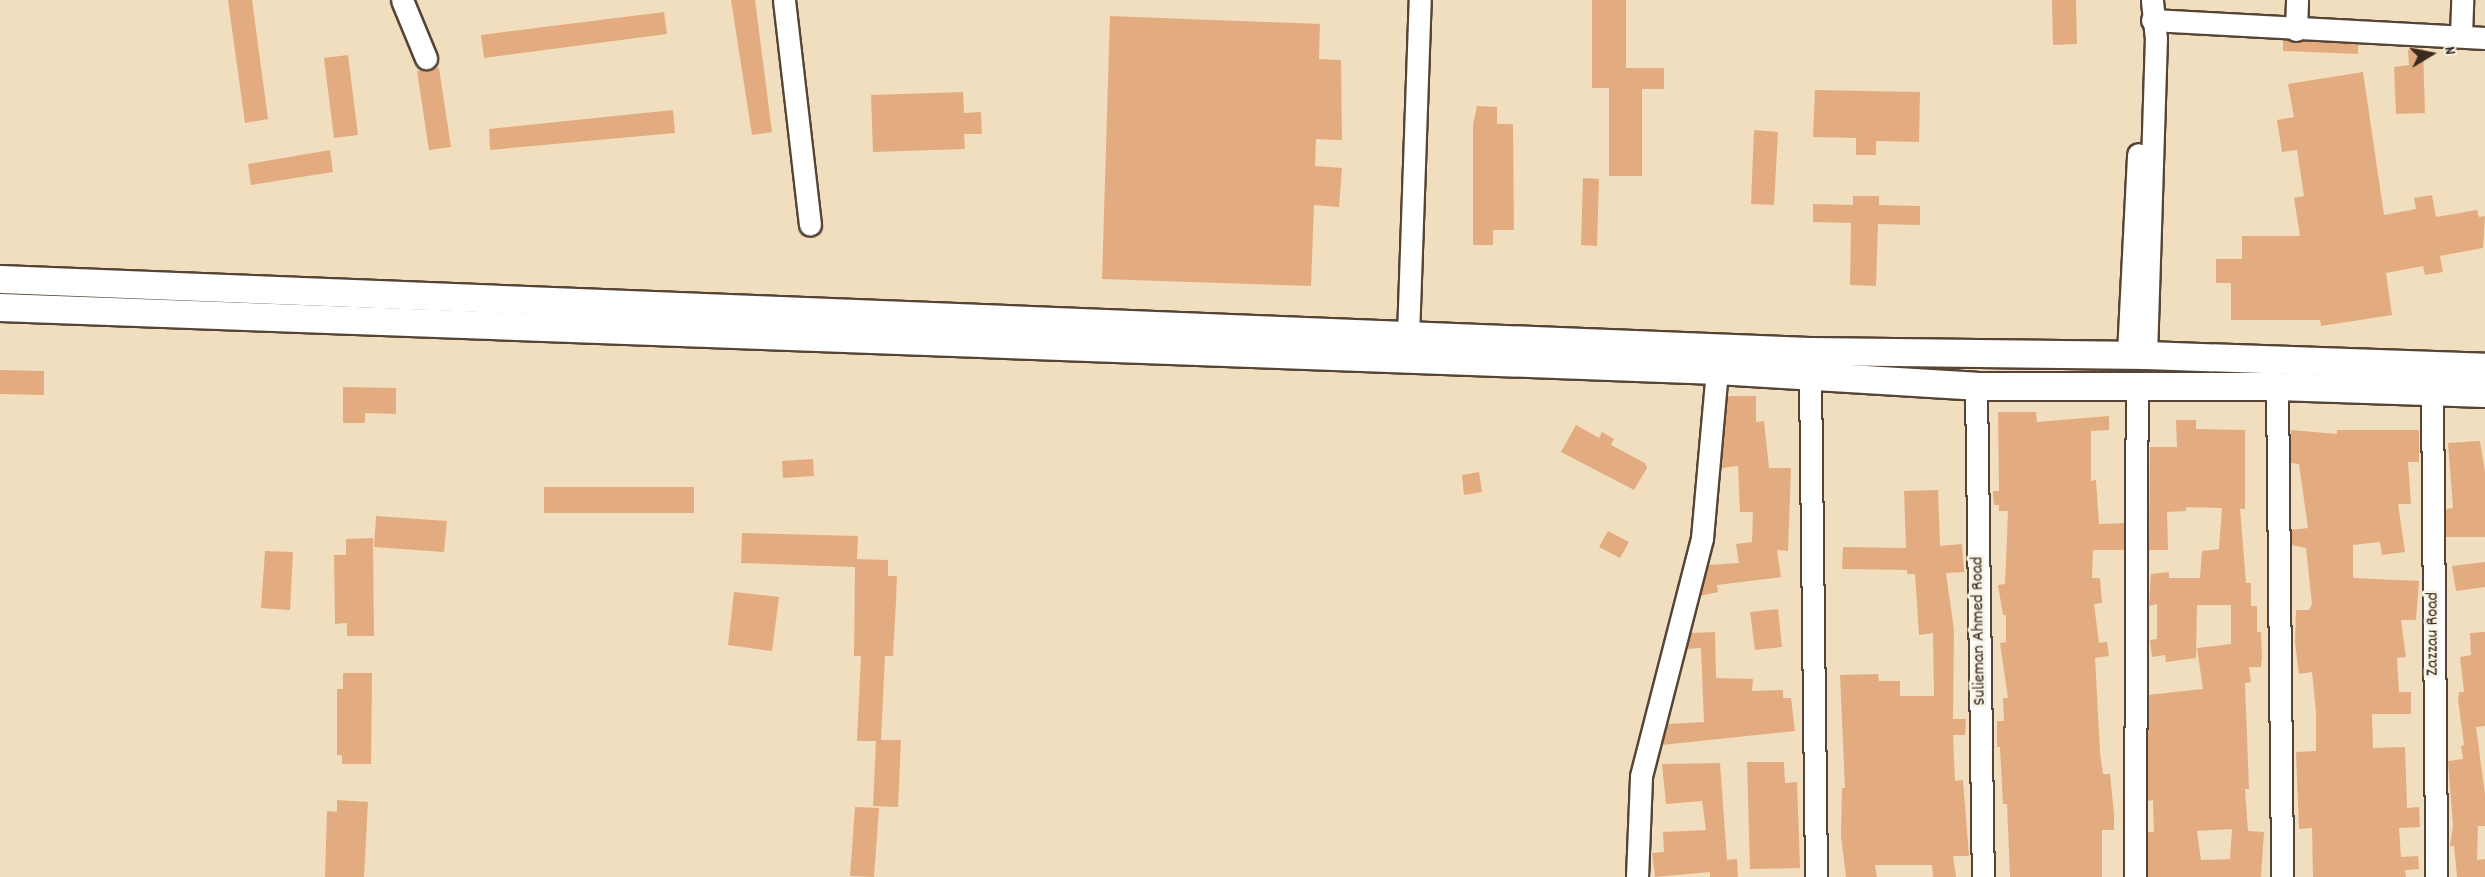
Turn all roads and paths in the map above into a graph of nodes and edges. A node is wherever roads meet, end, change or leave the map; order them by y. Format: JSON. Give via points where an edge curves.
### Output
{"nodes":[{"id":1,"x":402,"y":0,"type":"edge"},
{"id":2,"x":784,"y":0,"type":"edge"},
{"id":3,"x":1420,"y":0,"type":"edge"},
{"id":4,"x":2297,"y":0,"type":"edge"},
{"id":5,"x":2462,"y":0,"type":"edge"},
{"id":6,"x":2152,"y":10,"type":"edge"},
{"id":7,"x":2296,"y":30,"type":"junction"},
{"id":8,"x":2461,"y":36,"type":"junction"},
{"id":9,"x":2485,"y":38,"type":"edge"},
{"id":10,"x":426,"y":58,"type":"dead end"},
{"id":11,"x":810,"y":224,"type":"dead end"},
{"id":12,"x":0,"y":279,"type":"edge"},
{"id":13,"x":0,"y":307,"type":"edge"},
{"id":14,"x":1408,"y":336,"type":"junction"},
{"id":15,"x":1887,"y":351,"type":"junction"},
{"id":16,"x":2137,"y":355,"type":"junction"},
{"id":17,"x":2485,"y":367,"type":"edge"},
{"id":18,"x":1716,"y":370,"type":"junction"},
{"id":19,"x":1810,"y":375,"type":"junction"},
{"id":20,"x":1889,"y":380,"type":"junction"},
{"id":21,"x":1976,"y":386,"type":"junction"},
{"id":22,"x":2277,"y":386,"type":"junction"},
{"id":23,"x":2137,"y":387,"type":"junction"},
{"id":24,"x":2432,"y":392,"type":"junction"},
{"id":25,"x":2485,"y":393,"type":"edge"},
{"id":26,"x":1637,"y":877,"type":"edge"},
{"id":27,"x":1816,"y":877,"type":"edge"},
{"id":28,"x":1983,"y":877,"type":"edge"},
{"id":29,"x":2135,"y":877,"type":"edge"},
{"id":30,"x":2282,"y":877,"type":"edge"},
{"id":31,"x":2436,"y":877,"type":"edge"}],
"edges":[{"from":1,"to":10,"type":"street"},
{"from":2,"to":11,"type":"street"},
{"from":3,"to":14,"type":"street"},
{"from":4,"to":7,"type":"street"},
{"from":5,"to":8,"type":"street"},
{"from":6,"to":7,"type":"street"},
{"from":6,"to":16,"type":"street","via":[[2156,39]]},
{"from":7,"to":8,"type":"street"},
{"from":8,"to":9,"type":"street"},
{"from":12,"to":14,"type":"street"},
{"from":13,"to":18,"type":"street"},
{"from":14,"to":15,"type":"street"},
{"from":15,"to":16,"type":"street"},
{"from":15,"to":20,"type":"street"},
{"from":16,"to":17,"type":"street"},
{"from":18,"to":19,"type":"street"},
{"from":18,"to":26,"type":"street","via":[[1702,538],[1641,776]]},
{"from":19,"to":20,"type":"street"},
{"from":19,"to":27,"type":"street"},
{"from":20,"to":21,"type":"street"},
{"from":21,"to":23,"type":"street"},
{"from":21,"to":28,"type":"street","name":"Sulieman Ahmed Road"},
{"from":22,"to":23,"type":"street"},
{"from":22,"to":24,"type":"street"},
{"from":22,"to":30,"type":"street"},
{"from":23,"to":29,"type":"street"},
{"from":24,"to":25,"type":"street"},
{"from":24,"to":31,"type":"street","name":"Zazzau Road"}]}
